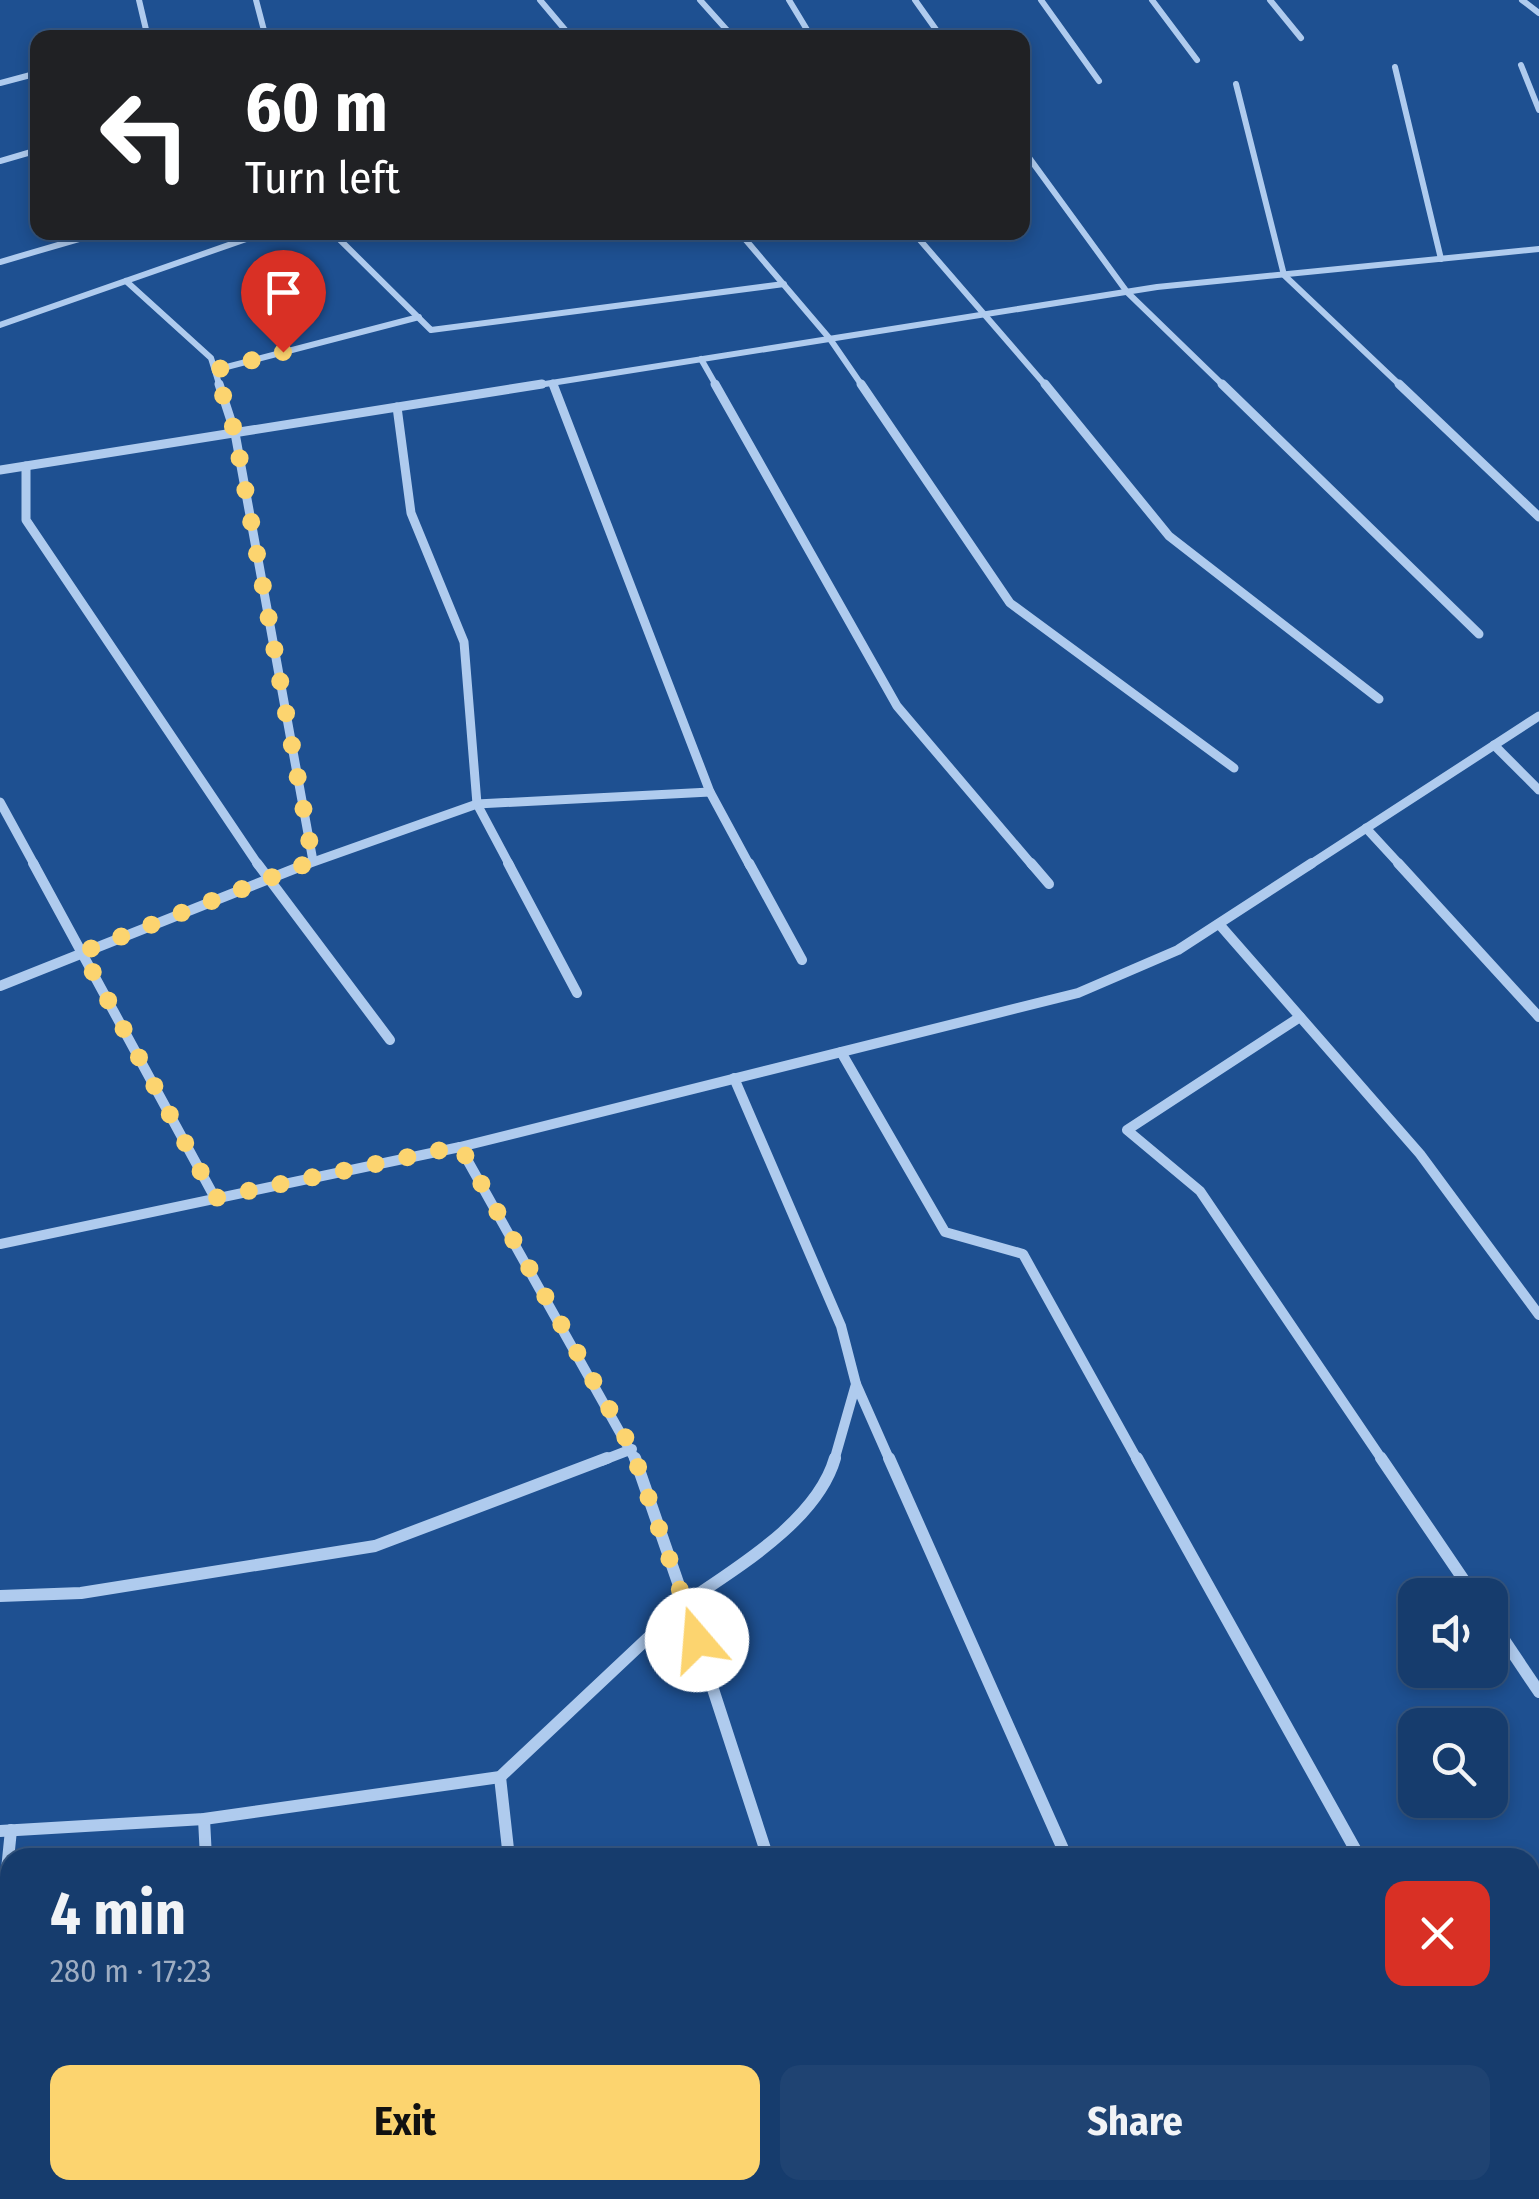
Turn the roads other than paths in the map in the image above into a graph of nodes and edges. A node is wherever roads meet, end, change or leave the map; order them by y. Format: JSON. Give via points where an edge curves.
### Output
{"nodes":[{"id":1,"x":138,"y":0,"type":"edge"},
{"id":2,"x":256,"y":0,"type":"edge"},
{"id":3,"x":540,"y":0,"type":"edge"},
{"id":4,"x":700,"y":0,"type":"edge"},
{"id":5,"x":788,"y":0,"type":"edge"},
{"id":6,"x":915,"y":0,"type":"edge"},
{"id":7,"x":1041,"y":0,"type":"edge"},
{"id":8,"x":1152,"y":0,"type":"edge"},
{"id":9,"x":1270,"y":0,"type":"edge"},
{"id":10,"x":1522,"y":0,"type":"edge"},
{"id":11,"x":1539,"y":13,"type":"edge"},
{"id":12,"x":146,"y":30,"type":"edge"},
{"id":13,"x":264,"y":30,"type":"edge"},
{"id":14,"x":565,"y":30,"type":"edge"},
{"id":15,"x":727,"y":30,"type":"edge"},
{"id":16,"x":807,"y":30,"type":"edge"},
{"id":17,"x":936,"y":30,"type":"edge"},
{"id":18,"x":1301,"y":38,"type":"dead end"},
{"id":19,"x":1197,"y":60,"type":"dead end"},
{"id":20,"x":1521,"y":64,"type":"dead end"},
{"id":21,"x":1395,"y":67,"type":"dead end"},
{"id":22,"x":30,"y":75,"type":"edge"},
{"id":23,"x":1099,"y":81,"type":"dead end"},
{"id":24,"x":0,"y":83,"type":"edge"},
{"id":25,"x":1236,"y":84,"type":"dead end"},
{"id":26,"x":1539,"y":110,"type":"edge"},
{"id":27,"x":30,"y":152,"type":"edge"},
{"id":28,"x":1030,"y":159,"type":"edge"},
{"id":29,"x":0,"y":160,"type":"edge"},
{"id":30,"x":76,"y":240,"type":"edge"},
{"id":31,"x":243,"y":240,"type":"edge"},
{"id":32,"x":340,"y":240,"type":"edge"},
{"id":33,"x":747,"y":240,"type":"edge"},
{"id":34,"x":920,"y":240,"type":"edge"},
{"id":35,"x":1539,"y":249,"type":"edge"},
{"id":36,"x":1441,"y":259,"type":"junction"},
{"id":37,"x":0,"y":262,"type":"edge"},
{"id":38,"x":1284,"y":275,"type":"junction"},
{"id":39,"x":126,"y":281,"type":"junction"},
{"id":40,"x":784,"y":284,"type":"junction"},
{"id":41,"x":1127,"y":292,"type":"junction"},
{"id":42,"x":988,"y":314,"type":"junction"},
{"id":43,"x":419,"y":318,"type":"junction"},
{"id":44,"x":0,"y":325,"type":"edge"},
{"id":45,"x":830,"y":339,"type":"junction"},
{"id":46,"x":701,"y":359,"type":"junction"},
{"id":47,"x":215,"y":370,"type":"junction"},
{"id":48,"x":553,"y":383,"type":"junction"},
{"id":49,"x":398,"y":408,"type":"junction"},
{"id":50,"x":235,"y":433,"type":"junction"},
{"id":51,"x":26,"y":466,"type":"junction"},
{"id":52,"x":0,"y":470,"type":"edge"},
{"id":53,"x":1539,"y":518,"type":"edge"},
{"id":54,"x":1479,"y":634,"type":"dead end"},
{"id":55,"x":1379,"y":699,"type":"dead end"},
{"id":56,"x":1539,"y":716,"type":"edge"},
{"id":57,"x":1494,"y":745,"type":"junction"},
{"id":58,"x":1234,"y":768,"type":"dead end"},
{"id":59,"x":1539,"y":790,"type":"edge"},
{"id":60,"x":710,"y":792,"type":"junction"},
{"id":61,"x":0,"y":802,"type":"edge"},
{"id":62,"x":477,"y":804,"type":"junction"},
{"id":63,"x":14,"y":826,"type":"junction"},
{"id":64,"x":1366,"y":828,"type":"junction"},
{"id":65,"x":0,"y":830,"type":"edge"},
{"id":66,"x":313,"y":861,"type":"junction"},
{"id":67,"x":267,"y":878,"type":"junction"},
{"id":68,"x":1049,"y":884,"type":"dead end"},
{"id":69,"x":1219,"y":924,"type":"junction"},
{"id":70,"x":82,"y":952,"type":"junction"},
{"id":71,"x":802,"y":960,"type":"dead end"},
{"id":72,"x":0,"y":986,"type":"edge"},
{"id":73,"x":576,"y":993,"type":"dead end"},
{"id":74,"x":1300,"y":1017,"type":"junction"},
{"id":75,"x":1539,"y":1017,"type":"edge"},
{"id":76,"x":390,"y":1040,"type":"dead end"},
{"id":77,"x":841,"y":1052,"type":"junction"},
{"id":78,"x":734,"y":1078,"type":"junction"},
{"id":79,"x":460,"y":1146,"type":"junction"},
{"id":80,"x":215,"y":1198,"type":"junction"},
{"id":81,"x":0,"y":1244,"type":"edge"},
{"id":82,"x":1539,"y":1314,"type":"edge"},
{"id":83,"x":856,"y":1384,"type":"junction"},
{"id":84,"x":632,"y":1449,"type":"junction"},
{"id":85,"x":1462,"y":1578,"type":"edge"},
{"id":86,"x":0,"y":1596,"type":"edge"},
{"id":87,"x":685,"y":1603,"type":"junction"},
{"id":88,"x":1508,"y":1646,"type":"edge"},
{"id":89,"x":1539,"y":1692,"type":"edge"},
{"id":90,"x":500,"y":1777,"type":"junction"},
{"id":91,"x":204,"y":1818,"type":"junction"},
{"id":92,"x":6,"y":1830,"type":"edge"},
{"id":93,"x":206,"y":1848,"type":"edge"},
{"id":94,"x":507,"y":1848,"type":"edge"},
{"id":95,"x":765,"y":1848,"type":"edge"},
{"id":96,"x":1063,"y":1848,"type":"edge"},
{"id":97,"x":1354,"y":1848,"type":"edge"}],
"edges":[{"from":1,"to":12,"type":"street"},
{"from":2,"to":13,"type":"street"},
{"from":3,"to":14,"type":"street"},
{"from":4,"to":15,"type":"street"},
{"from":5,"to":16,"type":"street"},
{"from":6,"to":17,"type":"street"},
{"from":7,"to":23,"type":"street"},
{"from":8,"to":19,"type":"street"},
{"from":9,"to":18,"type":"street"},
{"from":10,"to":11,"type":"street"},
{"from":20,"to":26,"type":"street"},
{"from":21,"to":36,"type":"street"},
{"from":22,"to":24,"type":"street"},
{"from":25,"to":38,"type":"street"},
{"from":27,"to":29,"type":"street"},
{"from":28,"to":41,"type":"street"},
{"from":30,"to":37,"type":"street"},
{"from":31,"to":39,"type":"street"},
{"from":32,"to":43,"type":"street"},
{"from":33,"to":40,"type":"street"},
{"from":34,"to":42,"type":"street"},
{"from":35,"to":36,"type":"street"},
{"from":36,"to":38,"type":"street"},
{"from":38,"to":41,"type":"street"},
{"from":38,"to":53,"type":"street"},
{"from":39,"to":44,"type":"street"},
{"from":39,"to":47,"type":"street","via":[[211,358]]},
{"from":40,"to":43,"type":"street","via":[[432,330]]},
{"from":40,"to":45,"type":"street"},
{"from":41,"to":42,"type":"street"},
{"from":41,"to":54,"type":"street"},
{"from":42,"to":45,"type":"street"},
{"from":42,"to":55,"type":"street","via":[[1169,536]]},
{"from":43,"to":47,"type":"street"},
{"from":45,"to":46,"type":"street"},
{"from":45,"to":58,"type":"street","via":[[1010,603]]},
{"from":46,"to":48,"type":"street"},
{"from":46,"to":68,"type":"street","via":[[897,706]]},
{"from":47,"to":50,"type":"street"},
{"from":48,"to":49,"type":"street"},
{"from":48,"to":60,"type":"street"},
{"from":49,"to":50,"type":"street"},
{"from":49,"to":62,"type":"street","via":[[411,513],[464,642]]},
{"from":50,"to":51,"type":"street"},
{"from":50,"to":66,"type":"street"},
{"from":51,"to":52,"type":"street"},
{"from":51,"to":67,"type":"street","via":[[26,520]]},
{"from":56,"to":57,"type":"street"},
{"from":57,"to":59,"type":"street"},
{"from":57,"to":64,"type":"street"},
{"from":60,"to":62,"type":"street"},
{"from":60,"to":71,"type":"street"},
{"from":61,"to":63,"type":"street"},
{"from":62,"to":66,"type":"street"},
{"from":62,"to":73,"type":"street"},
{"from":63,"to":65,"type":"street"},
{"from":63,"to":70,"type":"street"},
{"from":64,"to":69,"type":"street"},
{"from":64,"to":75,"type":"street"},
{"from":66,"to":67,"type":"street"},
{"from":67,"to":70,"type":"street"},
{"from":67,"to":76,"type":"street"},
{"from":69,"to":74,"type":"street"},
{"from":69,"to":77,"type":"street","via":[[1178,950],[1078,993]]},
{"from":70,"to":72,"type":"street"},
{"from":70,"to":80,"type":"street"},
{"from":74,"to":82,"type":"street","via":[[1420,1154]]},
{"from":74,"to":85,"type":"street","via":[[1127,1130],[1200,1191]]},
{"from":77,"to":78,"type":"street"},
{"from":77,"to":97,"type":"street","via":[[944,1232],[1023,1254]]},
{"from":78,"to":79,"type":"street"},
{"from":78,"to":83,"type":"street","via":[[841,1326]]},
{"from":79,"to":80,"type":"street"},
{"from":79,"to":84,"type":"street"},
{"from":80,"to":81,"type":"street"},
{"from":83,"to":87,"type":"street","via":[[829,1478],[770,1545]]},
{"from":83,"to":96,"type":"street"},
{"from":84,"to":86,"type":"street","via":[[375,1546],[81,1593]]},
{"from":84,"to":87,"type":"street"},
{"from":87,"to":90,"type":"street"},
{"from":87,"to":95,"type":"street"},
{"from":88,"to":89,"type":"street"},
{"from":90,"to":91,"type":"street"},
{"from":90,"to":94,"type":"street"},
{"from":91,"to":92,"type":"street"},
{"from":91,"to":93,"type":"street"}]}
